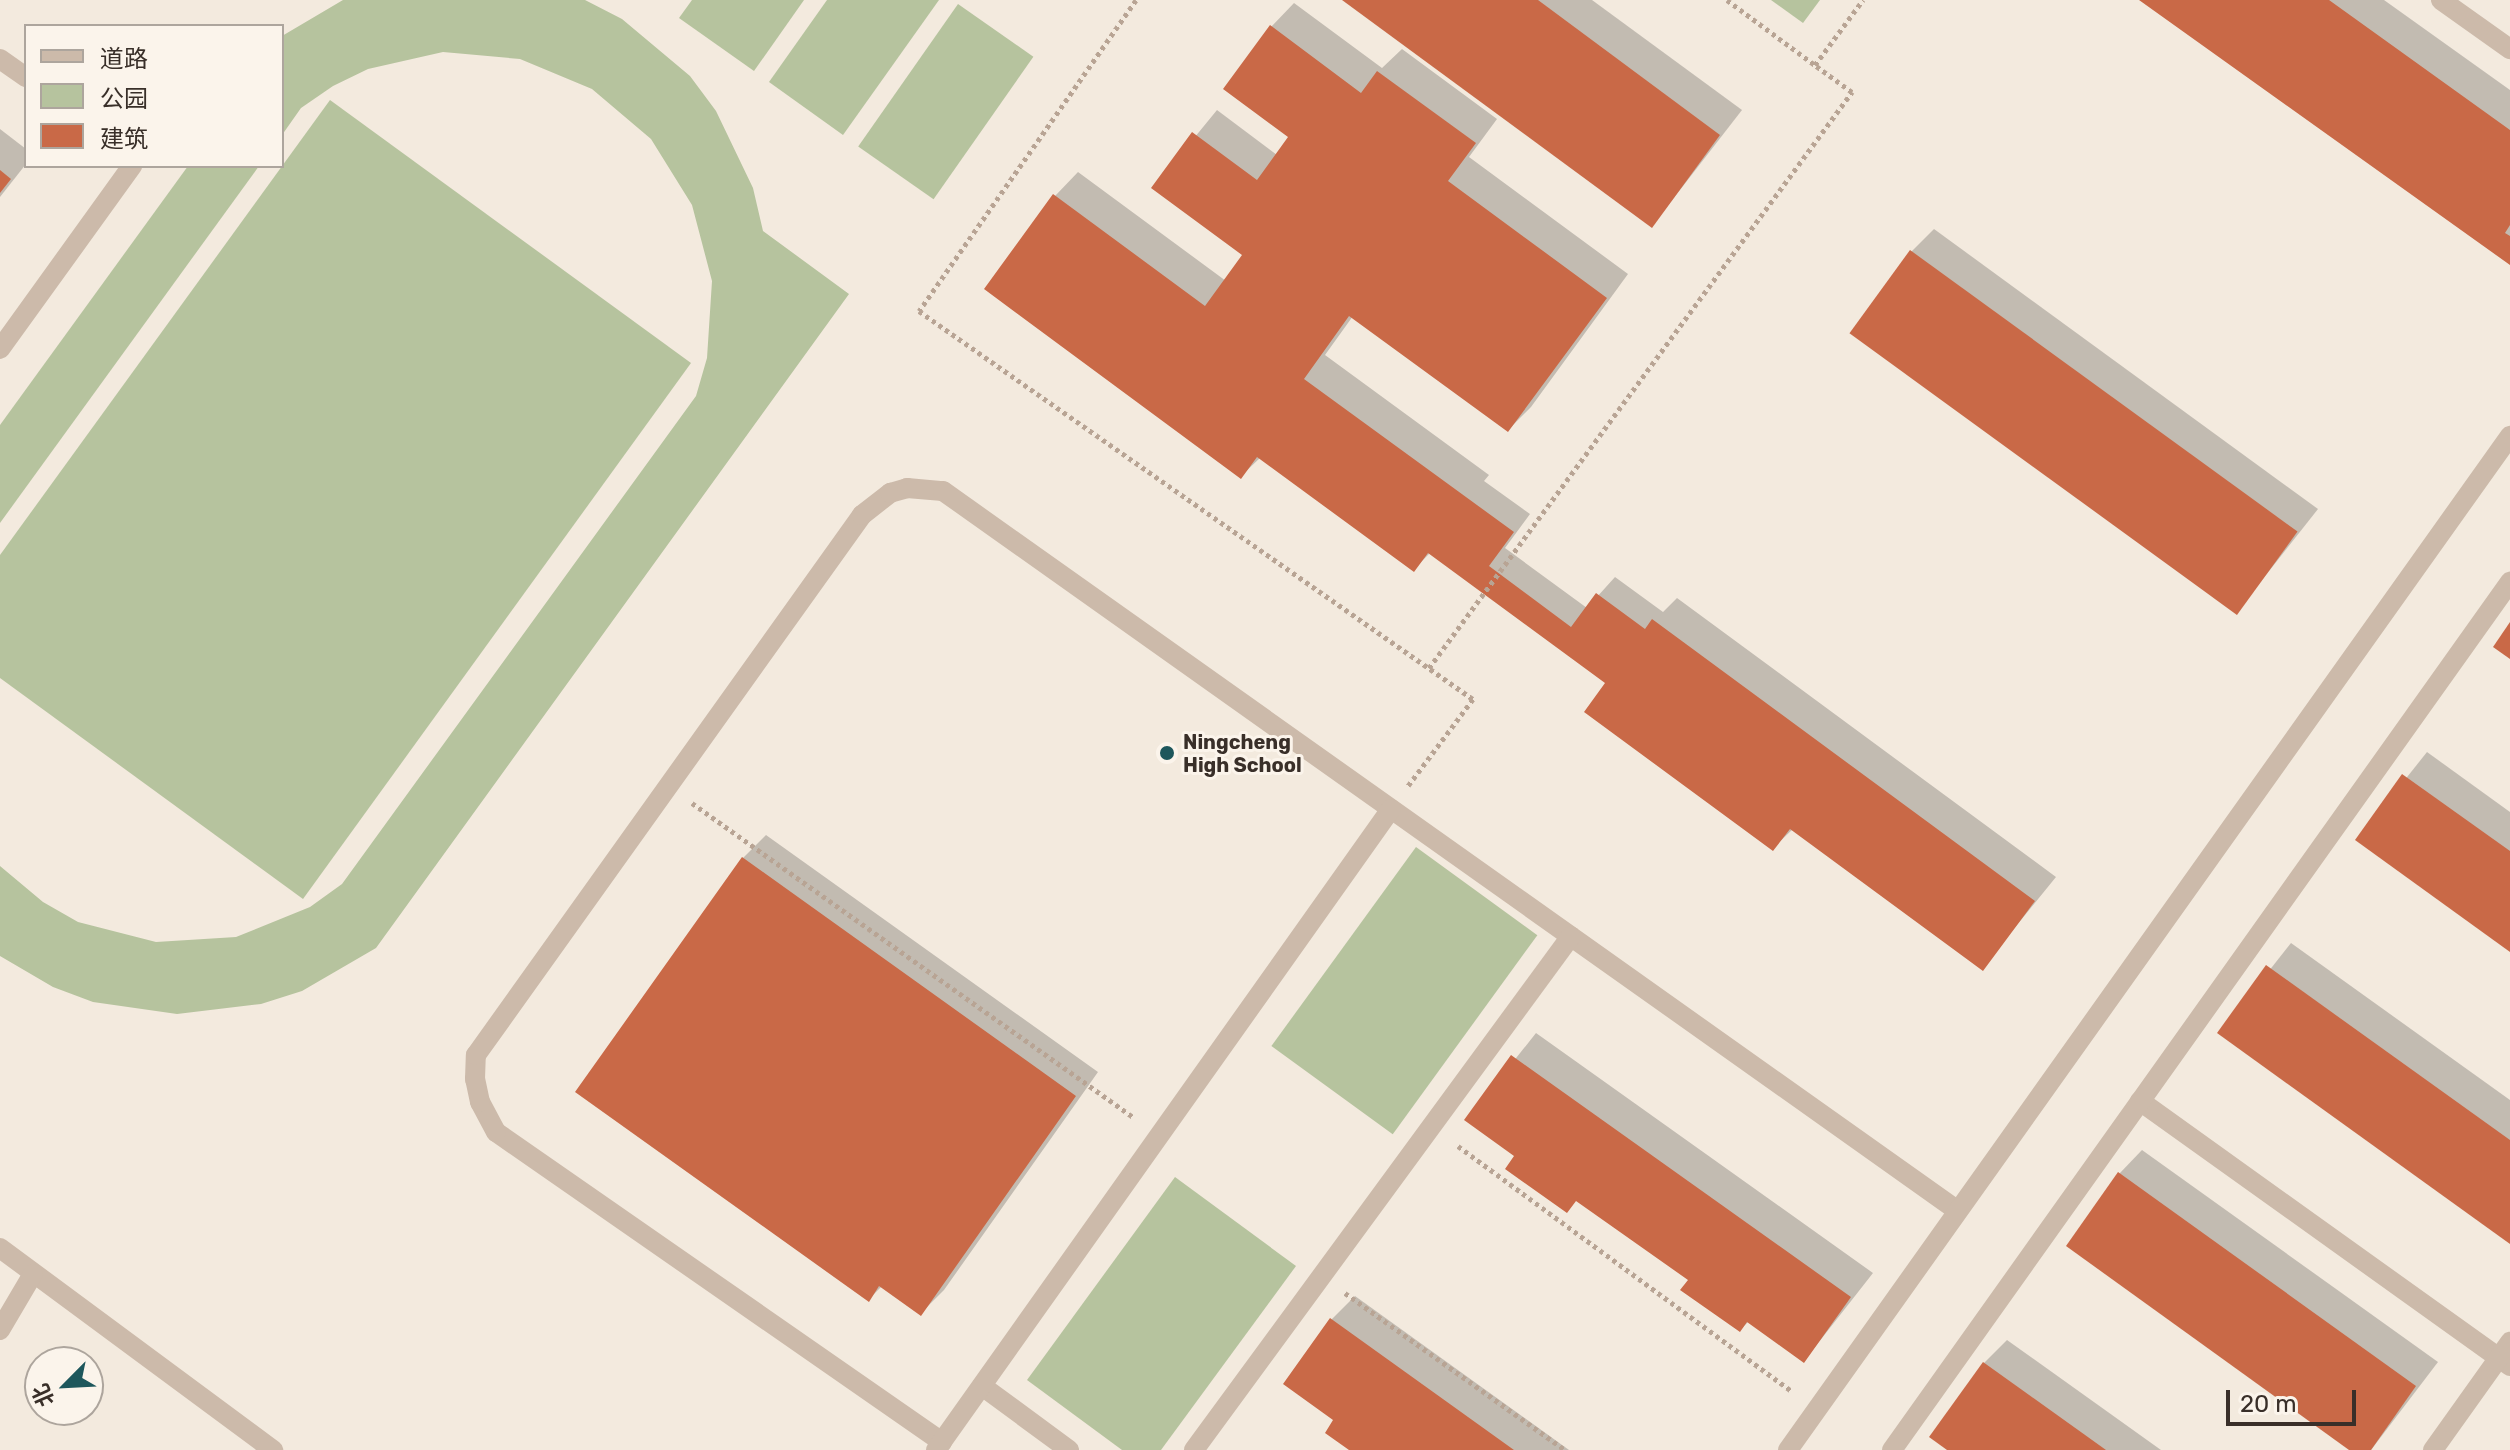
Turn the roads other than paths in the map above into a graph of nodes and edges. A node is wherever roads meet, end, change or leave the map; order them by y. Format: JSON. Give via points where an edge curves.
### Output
{"nodes":[{"id":1,"x":2441,"y":0,"type":"edge"},
{"id":2,"x":2510,"y":49,"type":"edge"},
{"id":3,"x":0,"y":59,"type":"edge"},
{"id":4,"x":24,"y":76,"type":"edge"},
{"id":5,"x":131,"y":168,"type":"edge"},
{"id":6,"x":0,"y":349,"type":"edge"},
{"id":7,"x":2510,"y":436,"type":"edge"},
{"id":8,"x":2510,"y":582,"type":"edge"},
{"id":9,"x":1391,"y":809,"type":"junction"},
{"id":10,"x":1571,"y":936,"type":"junction"},
{"id":11,"x":2140,"y":1101,"type":"junction"},
{"id":12,"x":1958,"y":1211,"type":"junction"},
{"id":13,"x":0,"y":1248,"type":"edge"},
{"id":14,"x":33,"y":1274,"type":"junction"},
{"id":15,"x":0,"y":1330,"type":"edge"},
{"id":16,"x":2506,"y":1355,"type":"edge"},
{"id":17,"x":982,"y":1386,"type":"junction"},
{"id":18,"x":939,"y":1446,"type":"edge"},
{"id":19,"x":273,"y":1450,"type":"edge"},
{"id":20,"x":1069,"y":1450,"type":"edge"},
{"id":21,"x":1194,"y":1450,"type":"edge"},
{"id":22,"x":1788,"y":1450,"type":"edge"},
{"id":23,"x":1892,"y":1450,"type":"edge"},
{"id":24,"x":2433,"y":1450,"type":"edge"}],
"edges":[{"from":1,"to":2,"type":"street"},
{"from":3,"to":4,"type":"street"},
{"from":5,"to":6,"type":"street"},
{"from":7,"to":12,"type":"street"},
{"from":8,"to":11,"type":"street"},
{"from":9,"to":10,"type":"street"},
{"from":9,"to":17,"type":"street"},
{"from":9,"to":18,"type":"street","via":[[943,491],[926,487],[890,493],[862,515],[476,1055],[480,1102],[496,1132]]},
{"from":10,"to":12,"type":"street"},
{"from":10,"to":21,"type":"street"},
{"from":11,"to":16,"type":"street"},
{"from":11,"to":23,"type":"street"},
{"from":12,"to":22,"type":"street"},
{"from":13,"to":14,"type":"street"},
{"from":14,"to":15,"type":"street"},
{"from":14,"to":19,"type":"street"},
{"from":16,"to":24,"type":"street"},
{"from":17,"to":18,"type":"street"},
{"from":17,"to":20,"type":"street"}]}
